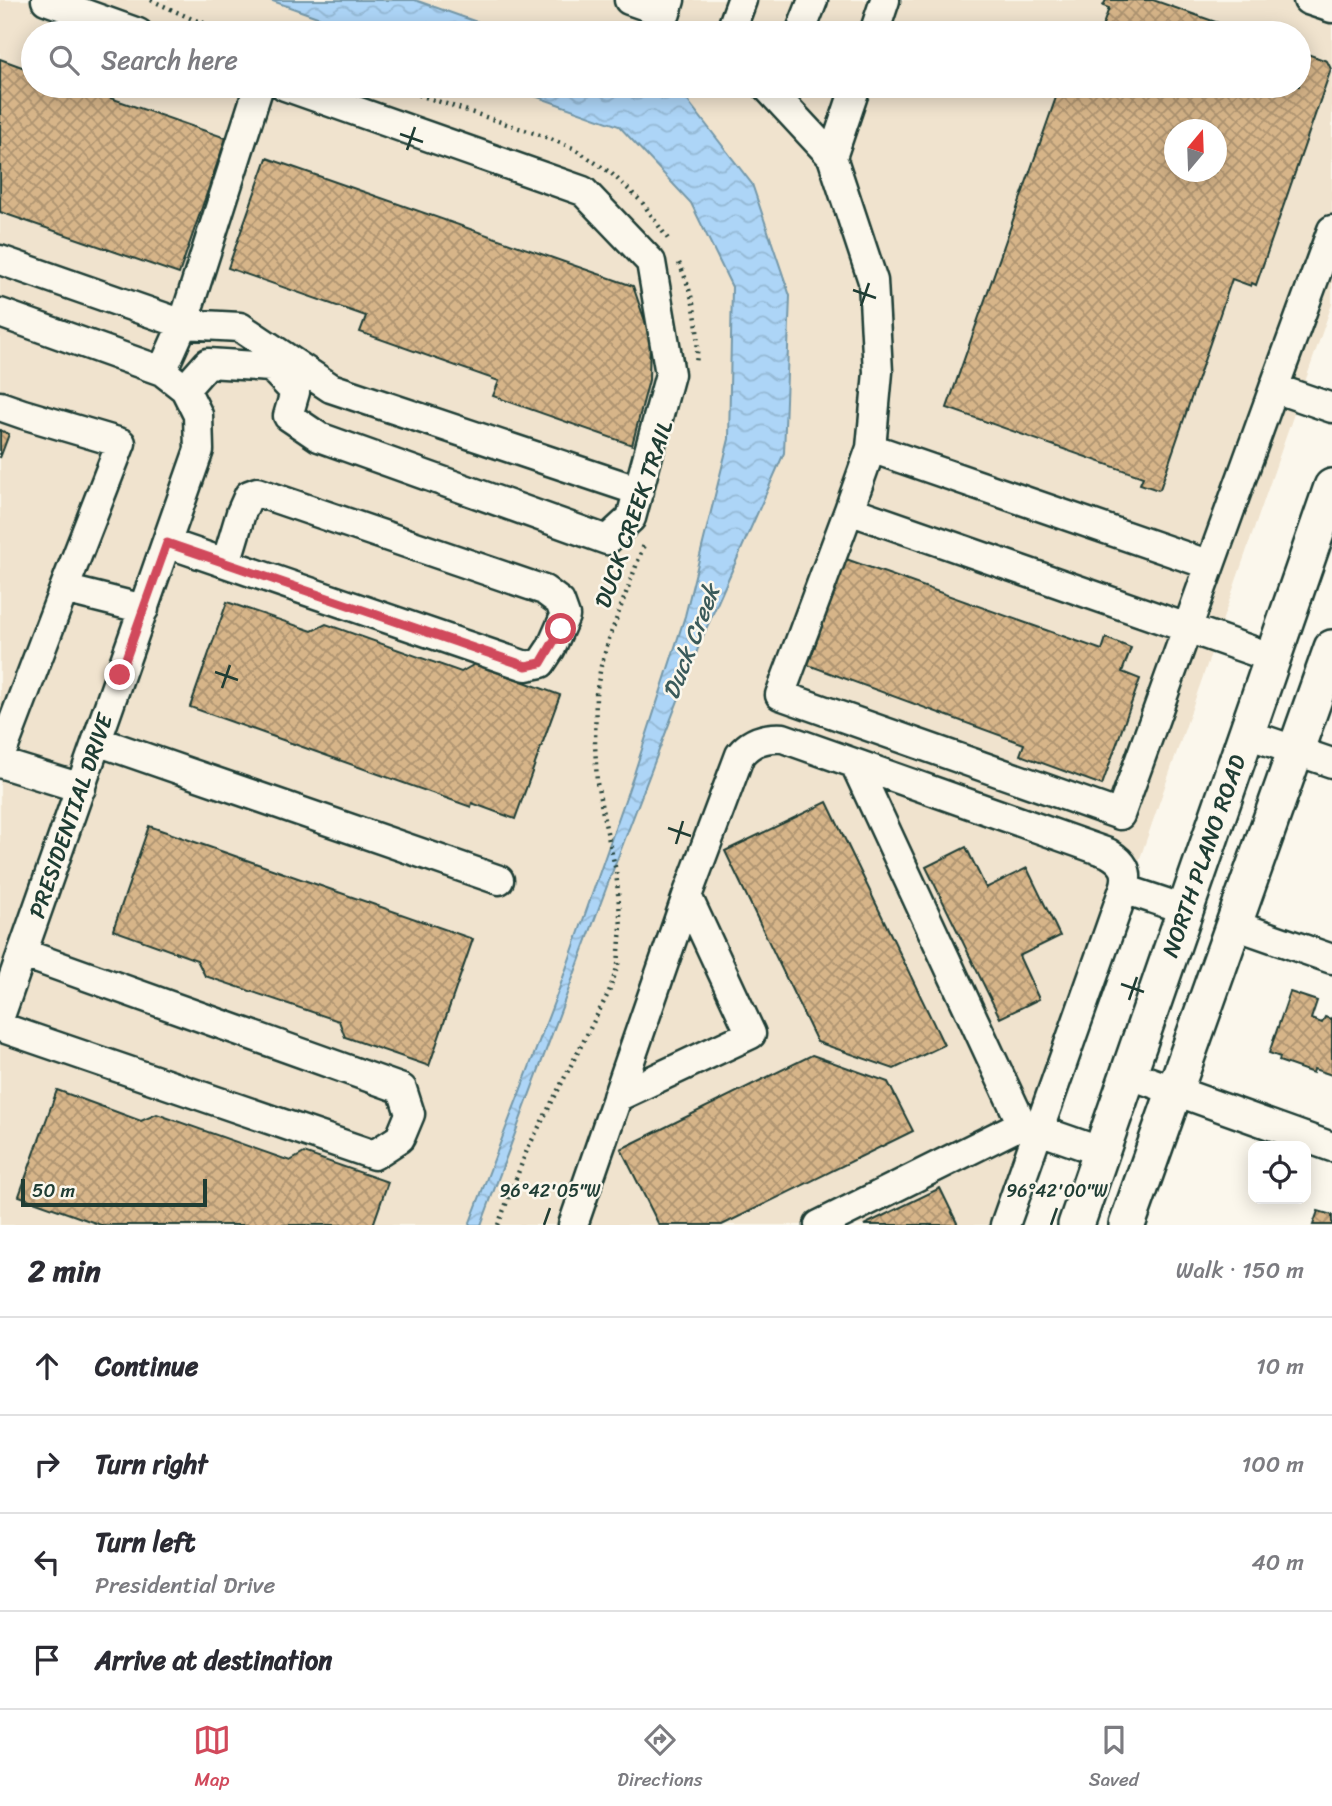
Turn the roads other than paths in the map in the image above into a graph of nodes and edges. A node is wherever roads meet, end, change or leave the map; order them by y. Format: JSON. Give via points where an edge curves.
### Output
{"nodes":[{"id":1,"x":46,"y":0,"type":"edge"},
{"id":2,"x":629,"y":0,"type":"edge"},
{"id":3,"x":670,"y":0,"type":"edge"},
{"id":4,"x":742,"y":0,"type":"edge"},
{"id":5,"x":813,"y":0,"type":"edge"},
{"id":6,"x":885,"y":0,"type":"edge"},
{"id":7,"x":1308,"y":0,"type":"edge"},
{"id":8,"x":1332,"y":9,"type":"edge"},
{"id":9,"x":105,"y":21,"type":"edge"},
{"id":10,"x":734,"y":21,"type":"edge"},
{"id":11,"x":805,"y":21,"type":"edge"},
{"id":12,"x":878,"y":21,"type":"edge"},
{"id":13,"x":255,"y":98,"type":"edge"},
{"id":14,"x":319,"y":98,"type":"edge"},
{"id":15,"x":782,"y":98,"type":"edge"},
{"id":16,"x":852,"y":98,"type":"edge"},
{"id":17,"x":832,"y":157,"type":"junction"},
{"id":18,"x":1332,"y":230,"type":"edge"},
{"id":19,"x":0,"y":260,"type":"edge"},
{"id":20,"x":0,"y":313,"type":"edge"},
{"id":21,"x":183,"y":324,"type":"junction"},
{"id":22,"x":275,"y":359,"type":"junction"},
{"id":23,"x":162,"y":371,"type":"junction"},
{"id":24,"x":1274,"y":388,"type":"junction"},
{"id":25,"x":185,"y":389,"type":"junction"},
{"id":26,"x":0,"y":405,"type":"edge"},
{"id":27,"x":1332,"y":408,"type":"edge"},
{"id":28,"x":871,"y":448,"type":"junction"},
{"id":29,"x":1332,"y":486,"type":"edge"},
{"id":30,"x":639,"y":491,"type":"junction"},
{"id":31,"x":849,"y":510,"type":"junction"},
{"id":32,"x":167,"y":543,"type":"junction"},
{"id":33,"x":226,"y":564,"type":"junction"},
{"id":34,"x":1210,"y":565,"type":"junction"},
{"id":35,"x":64,"y":589,"type":"junction"},
{"id":36,"x":144,"y":609,"type":"junction"},
{"id":37,"x":1187,"y":629,"type":"junction"},
{"id":38,"x":1332,"y":648,"type":"edge"},
{"id":39,"x":1273,"y":658,"type":"junction"},
{"id":40,"x":1247,"y":734,"type":"junction"},
{"id":41,"x":97,"y":741,"type":"junction"},
{"id":42,"x":1296,"y":751,"type":"junction"},
{"id":43,"x":0,"y":757,"type":"edge"},
{"id":44,"x":0,"y":763,"type":"edge"},
{"id":45,"x":1332,"y":763,"type":"edge"},
{"id":46,"x":855,"y":764,"type":"junction"},
{"id":47,"x":81,"y":788,"type":"junction"},
{"id":48,"x":499,"y":880,"type":"dead end"},
{"id":49,"x":1124,"y":888,"type":"junction"},
{"id":50,"x":687,"y":896,"type":"junction"},
{"id":51,"x":1184,"y":909,"type":"junction"},
{"id":52,"x":1234,"y":925,"type":"junction"},
{"id":53,"x":22,"y":953,"type":"junction"},
{"id":54,"x":1332,"y":959,"type":"edge"},
{"id":55,"x":5,"y":988,"type":"edge"},
{"id":56,"x":0,"y":1016,"type":"edge"},
{"id":57,"x":0,"y":1027,"type":"edge"},
{"id":58,"x":1128,"y":1074,"type":"junction"},
{"id":59,"x":1176,"y":1091,"type":"junction"},
{"id":60,"x":617,"y":1097,"type":"junction"},
{"id":61,"x":1031,"y":1126,"type":"junction"},
{"id":62,"x":1332,"y":1147,"type":"edge"},
{"id":63,"x":1102,"y":1152,"type":"junction"},
{"id":64,"x":573,"y":1225,"type":"edge"},
{"id":65,"x":820,"y":1225,"type":"edge"},
{"id":66,"x":1005,"y":1225,"type":"edge"},
{"id":67,"x":1076,"y":1225,"type":"edge"},
{"id":68,"x":1127,"y":1225,"type":"edge"}],
"edges":[{"from":1,"to":9,"type":"street"},
{"from":2,"to":3,"type":"street","via":[[666,13]]},
{"from":4,"to":10,"type":"street"},
{"from":5,"to":11,"type":"street"},
{"from":6,"to":12,"type":"street"},
{"from":7,"to":8,"type":"street"},
{"from":13,"to":21,"type":"street"},
{"from":14,"to":30,"type":"street","via":[[583,191],[651,262],[670,373]]},
{"from":15,"to":17,"type":"street"},
{"from":16,"to":17,"type":"street"},
{"from":17,"to":28,"type":"street","via":[[873,281],[878,372]]},
{"from":18,"to":24,"type":"street"},
{"from":19,"to":21,"type":"street"},
{"from":20,"to":23,"type":"street"},
{"from":21,"to":22,"type":"street","via":[[240,327]]},
{"from":21,"to":23,"type":"street"},
{"from":22,"to":25,"type":"street","via":[[208,363]]},
{"from":22,"to":30,"type":"street","via":[[331,388]]},
{"from":22,"to":30,"type":"street","via":[[295,392],[288,416],[319,437],[607,540],[631,518]]},
{"from":23,"to":25,"type":"street"},
{"from":24,"to":27,"type":"street"},
{"from":24,"to":34,"type":"street"},
{"from":25,"to":32,"type":"street","name":"PRESIDENTIAL DRIVE","via":[[198,415],[199,450]]},
{"from":26,"to":35,"type":"street","via":[[121,443]]},
{"from":28,"to":31,"type":"street"},
{"from":28,"to":34,"type":"street"},
{"from":29,"to":39,"type":"main road","name":"NORTH PLANO ROAD"},
{"from":31,"to":37,"type":"street"},
{"from":31,"to":37,"type":"street","via":[[780,695],[1094,806],[1120,815]]},
{"from":32,"to":33,"type":"street"},
{"from":32,"to":36,"type":"street","name":"PRESIDENTIAL DRIVE"},
{"from":33,"to":33,"type":"street","via":[[526,666],[541,663],[565,616],[560,602],[544,590],[257,492],[249,495],[241,513]]},
{"from":34,"to":37,"type":"street"},
{"from":35,"to":36,"type":"street"},
{"from":35,"to":43,"type":"street"},
{"from":36,"to":41,"type":"street","name":"PRESIDENTIAL DRIVE"},
{"from":37,"to":39,"type":"street"},
{"from":38,"to":42,"type":"main road"},
{"from":39,"to":40,"type":"main road","name":"NORTH PLANO ROAD"},
{"from":40,"to":42,"type":"street"},
{"from":40,"to":51,"type":"main road","name":"NORTH PLANO ROAD"},
{"from":41,"to":47,"type":"street","name":"PRESIDENTIAL DRIVE"},
{"from":41,"to":48,"type":"street"},
{"from":42,"to":45,"type":"street"},
{"from":42,"to":52,"type":"main road"},
{"from":44,"to":47,"type":"street"},
{"from":46,"to":49,"type":"street","via":[[1108,853],[1122,863],[1127,880]]},
{"from":46,"to":50,"type":"street","via":[[783,738],[762,739],[744,750]]},
{"from":46,"to":61,"type":"street"},
{"from":47,"to":53,"type":"street","name":"PRESIDENTIAL DRIVE"},
{"from":49,"to":51,"type":"street"},
{"from":49,"to":61,"type":"street"},
{"from":50,"to":60,"type":"street"},
{"from":50,"to":60,"type":"street","via":[[751,1034]]},
{"from":51,"to":58,"type":"main road","name":"NORTH PLANO ROAD"},
{"from":52,"to":54,"type":"street"},
{"from":52,"to":59,"type":"main road"},
{"from":53,"to":55,"type":"street","name":"PRESIDENTIAL DRIVE"},
{"from":53,"to":57,"type":"street","via":[[402,1089],[410,1114],[400,1138],[374,1155]]},
{"from":55,"to":56,"type":"street","name":"PRESIDENTIAL DRIVE"},
{"from":58,"to":59,"type":"street"},
{"from":58,"to":63,"type":"main road","name":"NORTH PLANO ROAD"},
{"from":59,"to":62,"type":"street"},
{"from":59,"to":68,"type":"main road"},
{"from":60,"to":64,"type":"street"},
{"from":61,"to":63,"type":"street"},
{"from":61,"to":65,"type":"street"},
{"from":61,"to":66,"type":"street"},
{"from":63,"to":67,"type":"main road","name":"NORTH PLANO ROAD"}]}
